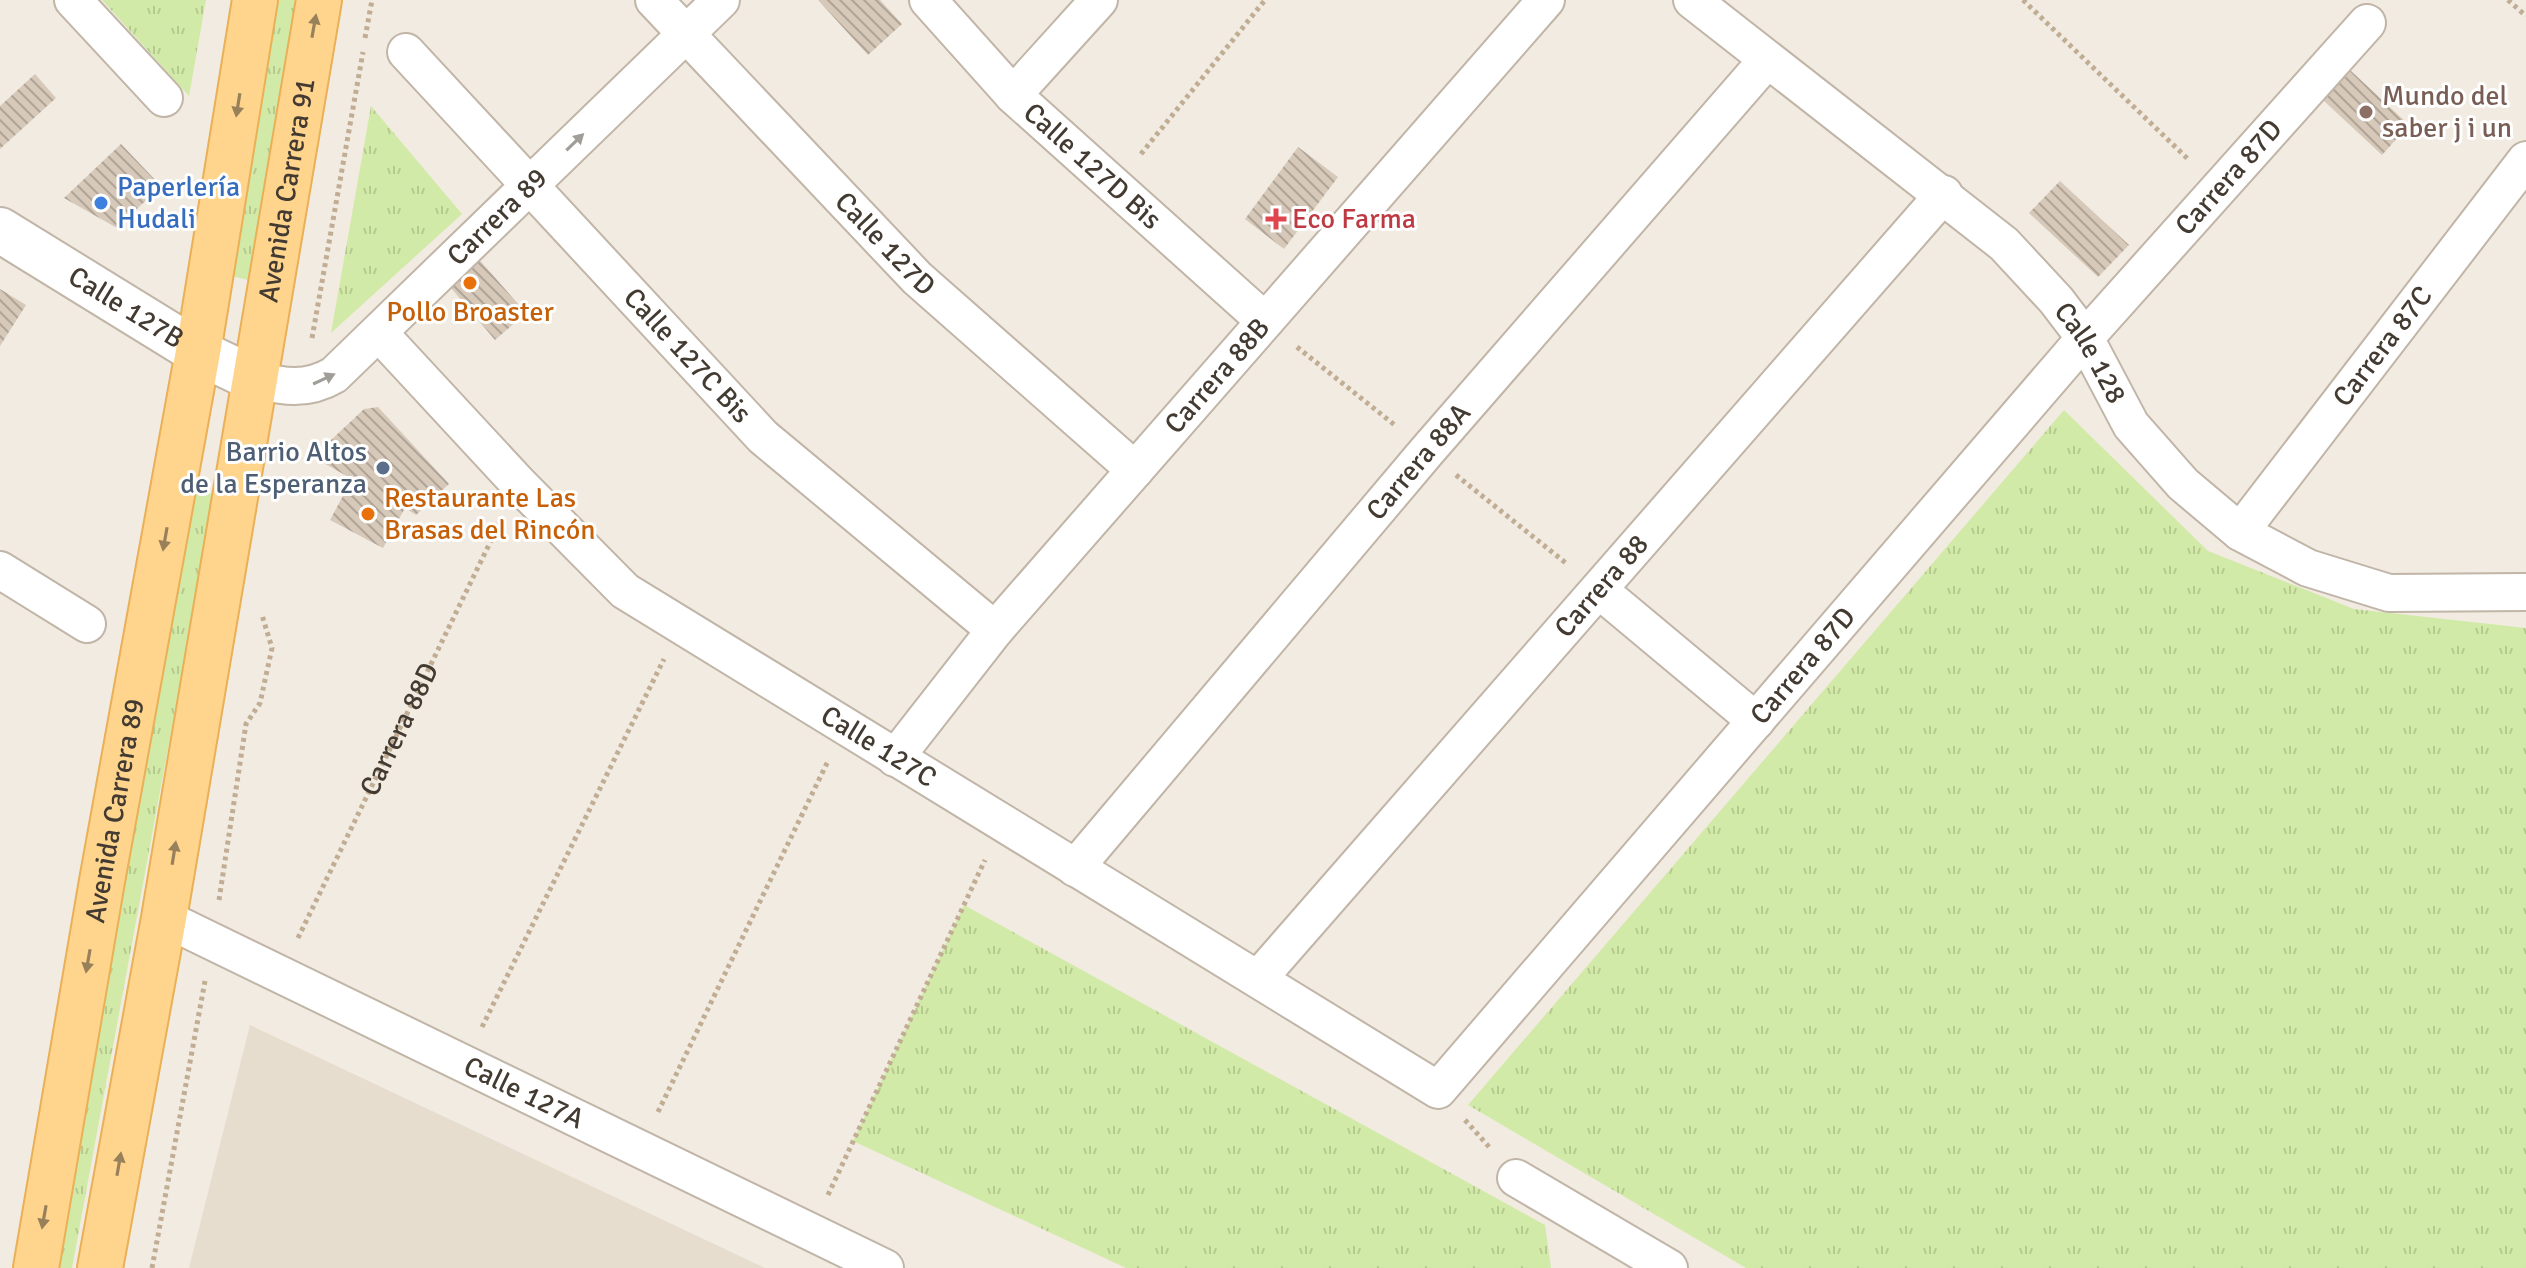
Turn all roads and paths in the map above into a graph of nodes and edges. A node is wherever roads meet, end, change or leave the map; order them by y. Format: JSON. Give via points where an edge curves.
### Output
{"nodes":[{"id":1,"x":73,"y":0,"type":"edge"},
{"id":2,"x":255,"y":0,"type":"edge"},
{"id":3,"x":319,"y":0,"type":"edge"},
{"id":4,"x":372,"y":0,"type":"edge"},
{"id":5,"x":654,"y":0,"type":"edge"},
{"id":6,"x":721,"y":0,"type":"edge"},
{"id":7,"x":928,"y":0,"type":"edge"},
{"id":8,"x":1099,"y":0,"type":"edge"},
{"id":9,"x":1265,"y":0,"type":"edge"},
{"id":10,"x":1546,"y":0,"type":"edge"},
{"id":11,"x":2023,"y":0,"type":"edge"},
{"id":12,"x":2508,"y":0,"type":"edge"},
{"id":13,"x":1698,"y":2,"type":"edge"},
{"id":14,"x":2526,"y":16,"type":"edge"},
{"id":15,"x":2367,"y":23,"type":"dead end"},
{"id":16,"x":686,"y":34,"type":"junction"},
{"id":17,"x":406,"y":52,"type":"dead end"},
{"id":18,"x":1767,"y":60,"type":"junction"},
{"id":19,"x":1013,"y":95,"type":"junction"},
{"id":20,"x":164,"y":98,"type":"dead end"},
{"id":21,"x":2526,"y":160,"type":"edge"},
{"id":22,"x":530,"y":186,"type":"junction"},
{"id":23,"x":1115,"y":186,"type":"junction"},
{"id":24,"x":2217,"y":187,"type":"junction"},
{"id":25,"x":1944,"y":194,"type":"junction"},
{"id":26,"x":0,"y":230,"type":"edge"},
{"id":27,"x":317,"y":306,"type":"dead end"},
{"id":28,"x":1265,"y":321,"type":"junction"},
{"id":29,"x":379,"y":333,"type":"junction"},
{"id":30,"x":2085,"y":338,"type":"junction"},
{"id":31,"x":198,"y":352,"type":"junction"},
{"id":32,"x":254,"y":379,"type":"junction"},
{"id":33,"x":1135,"y":470,"type":"junction"},
{"id":34,"x":519,"y":484,"type":"junction"},
{"id":35,"x":2240,"y":532,"type":"junction"},
{"id":36,"x":0,"y":570,"type":"edge"},
{"id":37,"x":1599,"y":590,"type":"junction"},
{"id":38,"x":2526,"y":592,"type":"edge"},
{"id":39,"x":264,"y":601,"type":"dead end"},
{"id":40,"x":87,"y":624,"type":"dead end"},
{"id":41,"x":680,"y":627,"type":"junction"},
{"id":42,"x":995,"y":630,"type":"junction"},
{"id":43,"x":1756,"y":721,"type":"junction"},
{"id":44,"x":844,"y":727,"type":"junction"},
{"id":45,"x":895,"y":758,"type":"junction"},
{"id":46,"x":1002,"y":824,"type":"junction"},
{"id":47,"x":1075,"y":868,"type":"junction"},
{"id":48,"x":164,"y":918,"type":"junction"},
{"id":49,"x":212,"y":942,"type":"junction"},
{"id":50,"x":280,"y":974,"type":"junction"},
{"id":51,"x":1258,"y":979,"type":"junction"},
{"id":52,"x":464,"y":1064,"type":"junction"},
{"id":53,"x":1438,"y":1090,"type":"junction"},
{"id":54,"x":641,"y":1149,"type":"junction"},
{"id":55,"x":1516,"y":1178,"type":"joint"},
{"id":56,"x":811,"y":1232,"type":"junction"},
{"id":57,"x":36,"y":1268,"type":"edge"},
{"id":58,"x":100,"y":1268,"type":"edge"},
{"id":59,"x":152,"y":1268,"type":"edge"},
{"id":60,"x":885,"y":1268,"type":"edge"},
{"id":61,"x":1669,"y":1268,"type":"edge"}],
"edges":[{"from":1,"to":20,"type":"street"},
{"from":2,"to":31,"type":"main road","one_way":true},
{"from":32,"to":3,"type":"main road","name":"Avenida Carrera 91","one_way":true},
{"from":4,"to":27,"type":"path"},
{"from":5,"to":16,"type":"street","name":"Calle 127D"},
{"from":6,"to":16,"type":"street","name":"Carrera 89"},
{"from":7,"to":19,"type":"street","name":"Calle 127D Bis"},
{"from":8,"to":19,"type":"street"},
{"from":9,"to":23,"type":"path"},
{"from":10,"to":28,"type":"street","name":"Carrera 88B"},
{"from":11,"to":24,"type":"path"},
{"from":12,"to":14,"type":"path"},
{"from":13,"to":18,"type":"street","name":"Calle 128"},
{"from":15,"to":24,"type":"street","name":"Carrera 87D"},
{"from":22,"to":16,"type":"street","name":"Carrera 89","one_way":true},
{"from":16,"to":33,"type":"street","name":"Calle 127D","via":[[917,278]]},
{"from":17,"to":22,"type":"street","name":"Calle 127C Bis"},
{"from":18,"to":25,"type":"street","name":"Calle 128"},
{"from":18,"to":47,"type":"street","name":"Carrera 88A"},
{"from":19,"to":23,"type":"street","name":"Calle 127D Bis"},
{"from":21,"to":35,"type":"street","name":"Carrera 87C"},
{"from":22,"to":29,"type":"street","name":"Carrera 89"},
{"from":22,"to":42,"type":"street","name":"Calle 127C Bis","via":[[763,437]]},
{"from":23,"to":28,"type":"street","name":"Calle 127D Bis"},
{"from":24,"to":30,"type":"street","name":"Carrera 87D"},
{"from":25,"to":30,"type":"street","name":"Calle 128","via":[[2004,244]]},
{"from":25,"to":37,"type":"street","name":"Carrera 88"},
{"from":26,"to":31,"type":"street","name":"Calle 127B"},
{"from":28,"to":33,"type":"street","name":"Carrera 88B"},
{"from":32,"to":29,"type":"street","name":"Carrera 89","one_way":true,"via":[[281,387],[321,383]]},
{"from":29,"to":34,"type":"street","name":"Calle 127C"},
{"from":30,"to":35,"type":"street","name":"Calle 128","via":[[2131,425],[2183,484]]},
{"from":30,"to":43,"type":"street","name":"Carrera 87D"},
{"from":31,"to":32,"type":"street","name":"Calle 127B"},
{"from":31,"to":57,"type":"main road","name":"Avenida Carrera 89","one_way":true},
{"from":48,"to":32,"type":"main road","one_way":true},
{"from":33,"to":42,"type":"street","name":"Carrera 88B"},
{"from":34,"to":41,"type":"street","name":"Calle 127C","via":[[625,591]]},
{"from":34,"to":50,"type":"path","name":"Carrera 88D"},
{"from":35,"to":38,"type":"street","name":"Calle 128","via":[[2308,568],[2389,593]]},
{"from":36,"to":40,"type":"street"},
{"from":37,"to":43,"type":"street"},
{"from":37,"to":51,"type":"street","name":"Carrera 88"},
{"from":39,"to":49,"type":"path","via":[[262,616],[272,648],[260,703],[246,724]]},
{"from":41,"to":44,"type":"street","name":"Calle 127C"},
{"from":41,"to":52,"type":"path"},
{"from":42,"to":45,"type":"street","name":"Carrera 88B"},
{"from":43,"to":53,"type":"street","name":"Carrera 87D"},
{"from":44,"to":45,"type":"street","name":"Calle 127C"},
{"from":44,"to":54,"type":"path"},
{"from":45,"to":46,"type":"street","name":"Calle 127C"},
{"from":46,"to":47,"type":"street","name":"Calle 127C"},
{"from":46,"to":56,"type":"path"},
{"from":47,"to":51,"type":"street","name":"Calle 127C"},
{"from":48,"to":49,"type":"street","name":"Calle 127A"},
{"from":58,"to":48,"type":"main road","one_way":true},
{"from":49,"to":50,"type":"street","name":"Calle 127A"},
{"from":49,"to":59,"type":"path"},
{"from":50,"to":52,"type":"street","name":"Calle 127A"},
{"from":51,"to":53,"type":"street","name":"Calle 127C"},
{"from":52,"to":54,"type":"street","name":"Calle 127A"},
{"from":53,"to":55,"type":"path"},
{"from":54,"to":56,"type":"street","name":"Calle 127A"},
{"from":55,"to":61,"type":"street"},
{"from":56,"to":60,"type":"street","name":"Calle 127A"}]}
